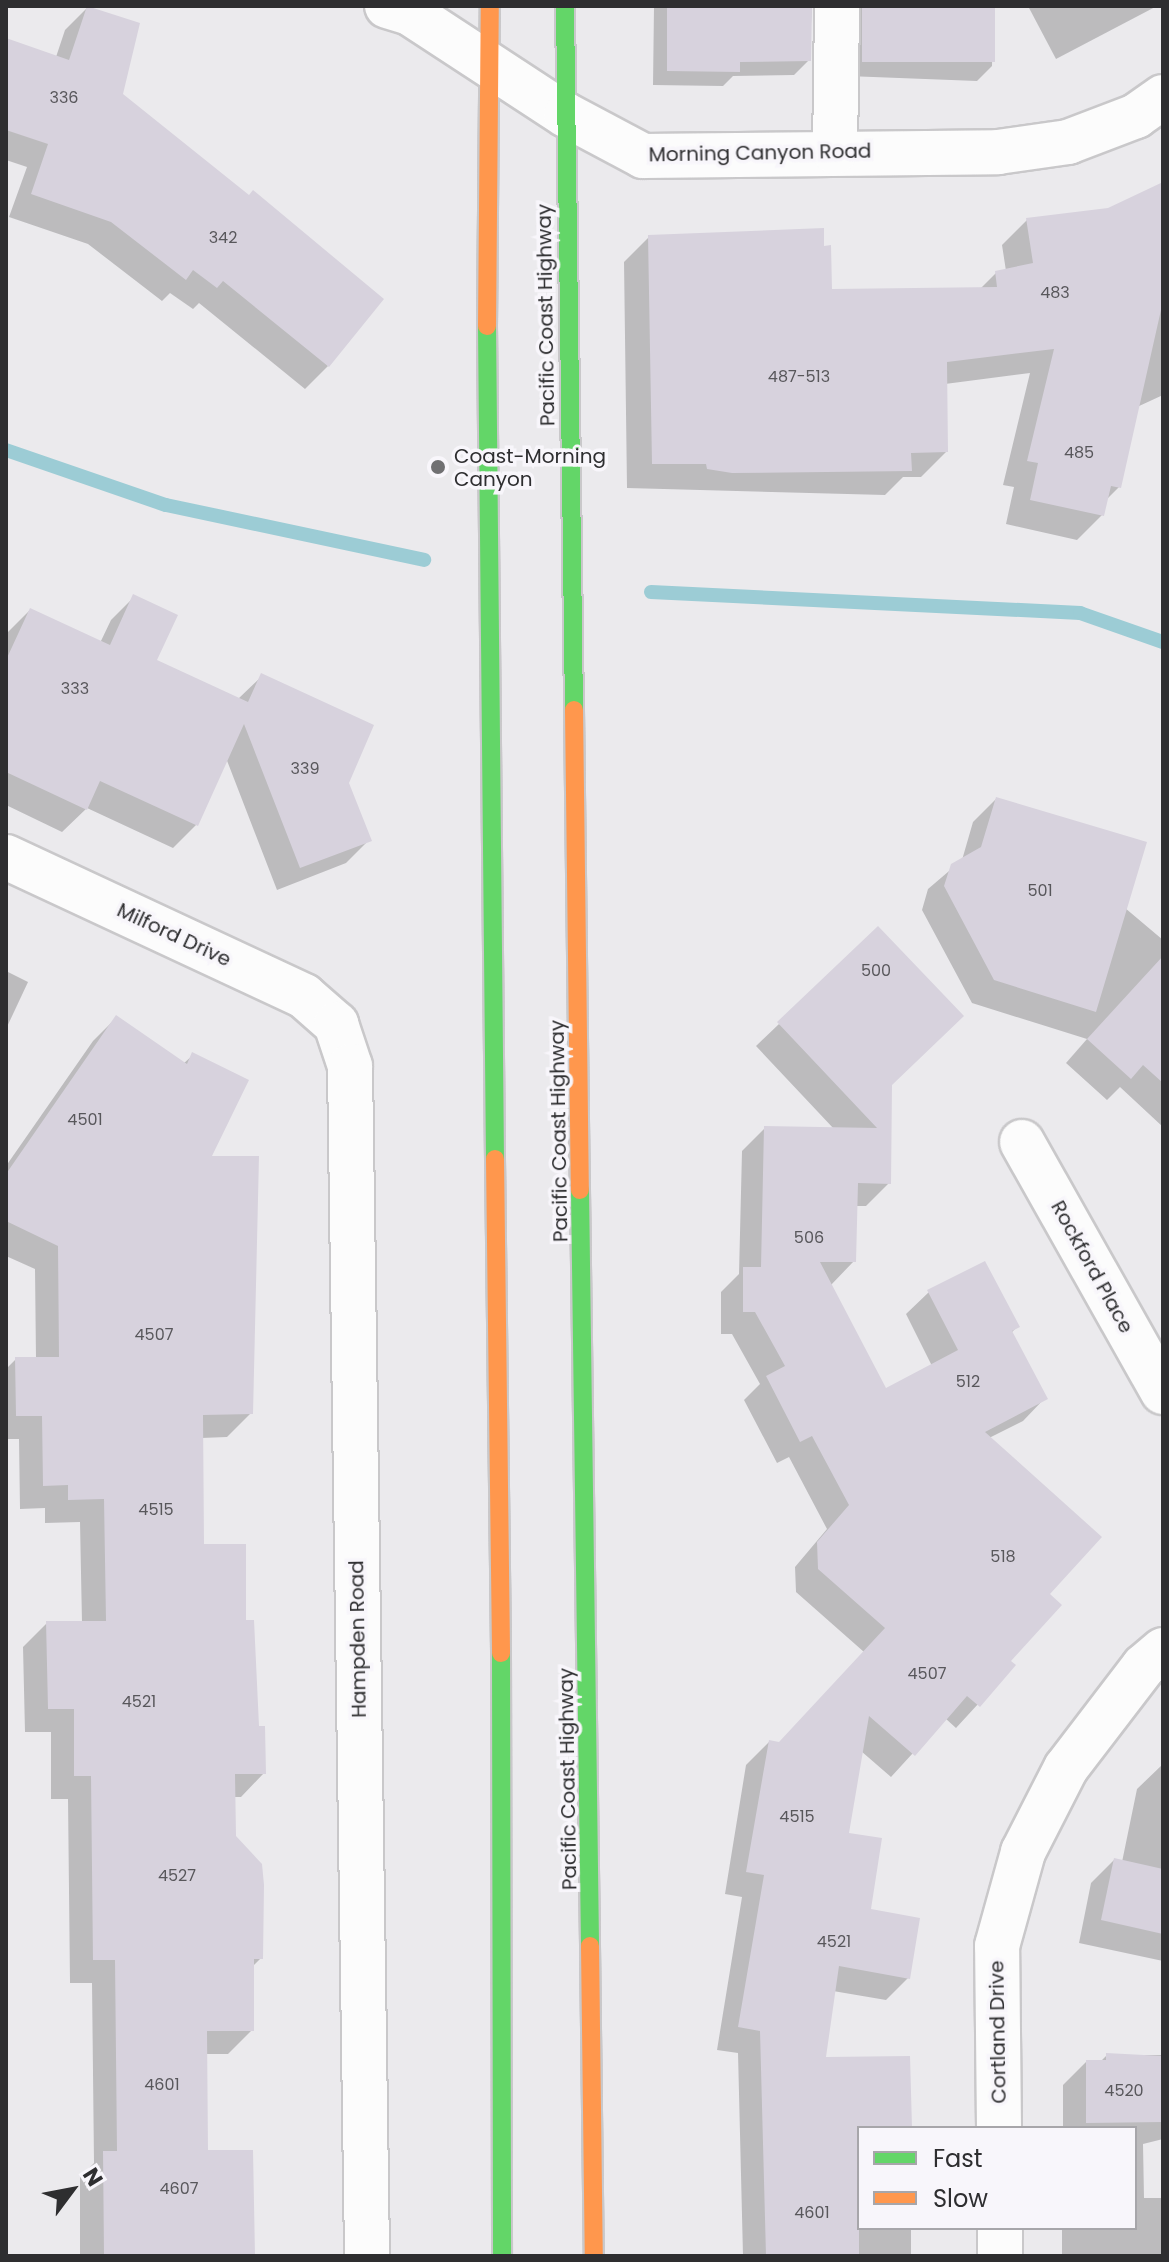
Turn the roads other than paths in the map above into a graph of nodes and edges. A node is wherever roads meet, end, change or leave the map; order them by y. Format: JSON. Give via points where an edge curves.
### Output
{"nodes":[{"id":1,"x":387,"y":6,"type":"edge"},
{"id":2,"x":490,"y":6,"type":"edge"},
{"id":3,"x":565,"y":6,"type":"edge"},
{"id":4,"x":837,"y":6,"type":"edge"},
{"id":5,"x":490,"y":66,"type":"junction"},
{"id":6,"x":1163,"y":97,"type":"edge"},
{"id":7,"x":566,"y":115,"type":"junction"},
{"id":8,"x":835,"y":152,"type":"junction"},
{"id":9,"x":6,"y":857,"type":"edge"},
{"id":10,"x":336,"y":1024,"type":"joint"},
{"id":11,"x":1022,"y":1142,"type":"dead end"},
{"id":12,"x":1163,"y":1392,"type":"edge"},
{"id":13,"x":1163,"y":1650,"type":"edge"},
{"id":14,"x":999,"y":2126,"type":"edge"},
{"id":15,"x":1000,"y":2230,"type":"edge"},
{"id":16,"x":367,"y":2256,"type":"edge"},
{"id":17,"x":502,"y":2256,"type":"edge"},
{"id":18,"x":594,"y":2256,"type":"edge"},
{"id":19,"x":1000,"y":2256,"type":"edge"}],
"edges":[{"from":1,"to":5,"type":"street","name":"Morning Canyon Road","via":[[410,13]]},
{"from":2,"to":5,"type":"highway"},
{"from":3,"to":7,"type":"highway","name":"Pacific Coast Highway"},
{"from":4,"to":8,"type":"street"},
{"from":5,"to":7,"type":"street","name":"Morning Canyon Road"},
{"from":5,"to":17,"type":"highway","via":[[485,469],[501,1581]]},
{"from":6,"to":8,"type":"street","name":"Morning Canyon Road","via":[[1136,116],[1068,142],[998,152]]},
{"from":7,"to":8,"type":"street","name":"Morning Canyon Road","via":[[643,156]]},
{"from":7,"to":18,"type":"highway","name":"Pacific Coast Highway"},
{"from":9,"to":10,"type":"street","name":"Milford Drive","via":[[304,996]]},
{"from":10,"to":16,"type":"street","name":"Hampden Road","via":[[350,1066]]},
{"from":11,"to":12,"type":"street","name":"Rockford Place"},
{"from":13,"to":14,"type":"street","name":"Cortland Drive","via":[[1144,1666],[1066,1768],[1023,1852],[997,1946]]},
{"from":15,"to":19,"type":"street"}]}
